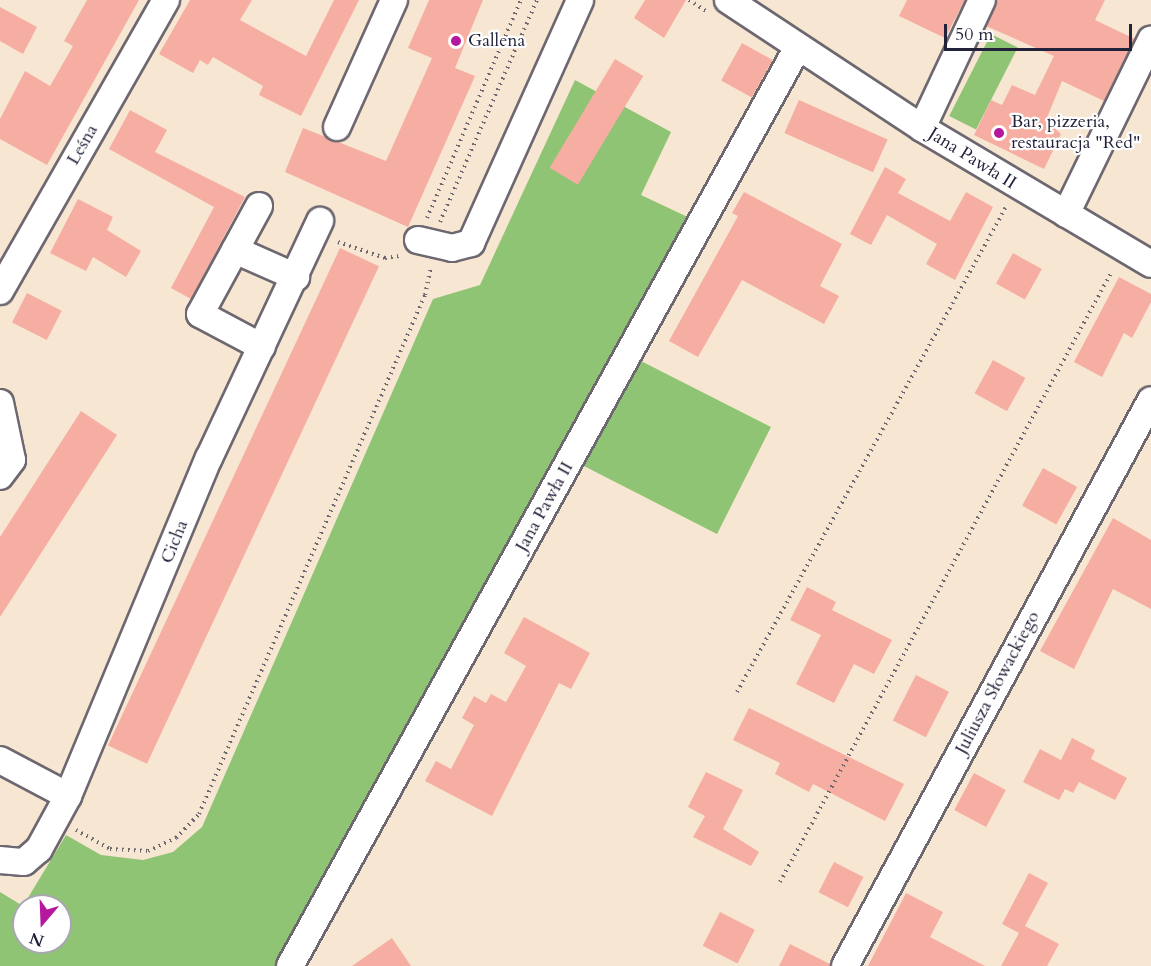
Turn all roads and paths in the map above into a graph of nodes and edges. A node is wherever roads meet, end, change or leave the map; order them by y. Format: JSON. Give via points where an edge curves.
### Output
{"nodes":[{"id":1,"x":166,"y":0,"type":"edge"},
{"id":2,"x":394,"y":0,"type":"edge"},
{"id":3,"x":520,"y":0,"type":"edge"},
{"id":4,"x":537,"y":0,"type":"edge"},
{"id":5,"x":580,"y":0,"type":"edge"},
{"id":6,"x":729,"y":0,"type":"edge"},
{"id":7,"x":982,"y":0,"type":"edge"},
{"id":8,"x":1151,"y":40,"type":"edge"},
{"id":9,"x":798,"y":47,"type":"junction"},
{"id":10,"x":337,"y":128,"type":"dead end"},
{"id":11,"x":922,"y":128,"type":"junction"},
{"id":12,"x":1017,"y":187,"type":"junction"},
{"id":13,"x":259,"y":206,"type":"dead end"},
{"id":14,"x":1066,"y":214,"type":"junction"},
{"id":15,"x":320,"y":221,"type":"dead end"},
{"id":16,"x":425,"y":242,"type":"junction"},
{"id":17,"x":1124,"y":249,"type":"junction"},
{"id":18,"x":235,"y":250,"type":"junction"},
{"id":19,"x":1151,"y":264,"type":"edge"},
{"id":20,"x":299,"y":268,"type":"junction"},
{"id":21,"x":0,"y":291,"type":"edge"},
{"id":22,"x":262,"y":347,"type":"junction"},
{"id":23,"x":1151,"y":400,"type":"edge"},
{"id":24,"x":0,"y":403,"type":"edge"},
{"id":25,"x":0,"y":476,"type":"edge"},
{"id":26,"x":737,"y":692,"type":"dead end"},
{"id":27,"x":0,"y":760,"type":"edge"},
{"id":28,"x":68,"y":796,"type":"junction"},
{"id":29,"x":57,"y":819,"type":"junction"},
{"id":30,"x":0,"y":860,"type":"edge"},
{"id":31,"x":780,"y":882,"type":"dead end"},
{"id":32,"x":290,"y":966,"type":"edge"},
{"id":33,"x":845,"y":966,"type":"edge"}],
"edges":[{"from":1,"to":21,"type":"street","name":"Leśna"},
{"from":2,"to":10,"type":"street"},
{"from":3,"to":16,"type":"path"},
{"from":4,"to":16,"type":"path"},
{"from":5,"to":16,"type":"street","via":[[471,243],[458,248]]},
{"from":6,"to":9,"type":"street","name":"Jana Pawła II"},
{"from":7,"to":11,"type":"street"},
{"from":8,"to":14,"type":"street"},
{"from":9,"to":11,"type":"street","name":"Jana Pawła II"},
{"from":9,"to":32,"type":"street","name":"Jana Pawła II"},
{"from":11,"to":12,"type":"street","name":"Jana Pawła II"},
{"from":12,"to":14,"type":"street","name":"Jana Pawła II"},
{"from":12,"to":26,"type":"path"},
{"from":13,"to":18,"type":"street"},
{"from":14,"to":17,"type":"street","name":"Jana Pawła II"},
{"from":15,"to":20,"type":"street","name":"Cicha"},
{"from":16,"to":20,"type":"path","via":[[405,255],[386,258],[341,241]]},
{"from":16,"to":29,"type":"path","via":[[425,295],[199,814],[164,846],[132,852],[110,849]]},
{"from":17,"to":19,"type":"street","name":"Jana Pawła II"},
{"from":17,"to":31,"type":"path"},
{"from":18,"to":20,"type":"street"},
{"from":18,"to":22,"type":"street","via":[[200,314]]},
{"from":20,"to":22,"type":"street","name":"Cicha"},
{"from":22,"to":28,"type":"street","name":"Cicha","via":[[209,458]]},
{"from":23,"to":33,"type":"street","name":"Juliusza Słowackiego"},
{"from":24,"to":25,"type":"street","via":[[12,460]]},
{"from":27,"to":28,"type":"street"},
{"from":28,"to":29,"type":"street","name":"Cicha"},
{"from":29,"to":30,"type":"street","name":"Cicha","via":[[24,862]]}]}
